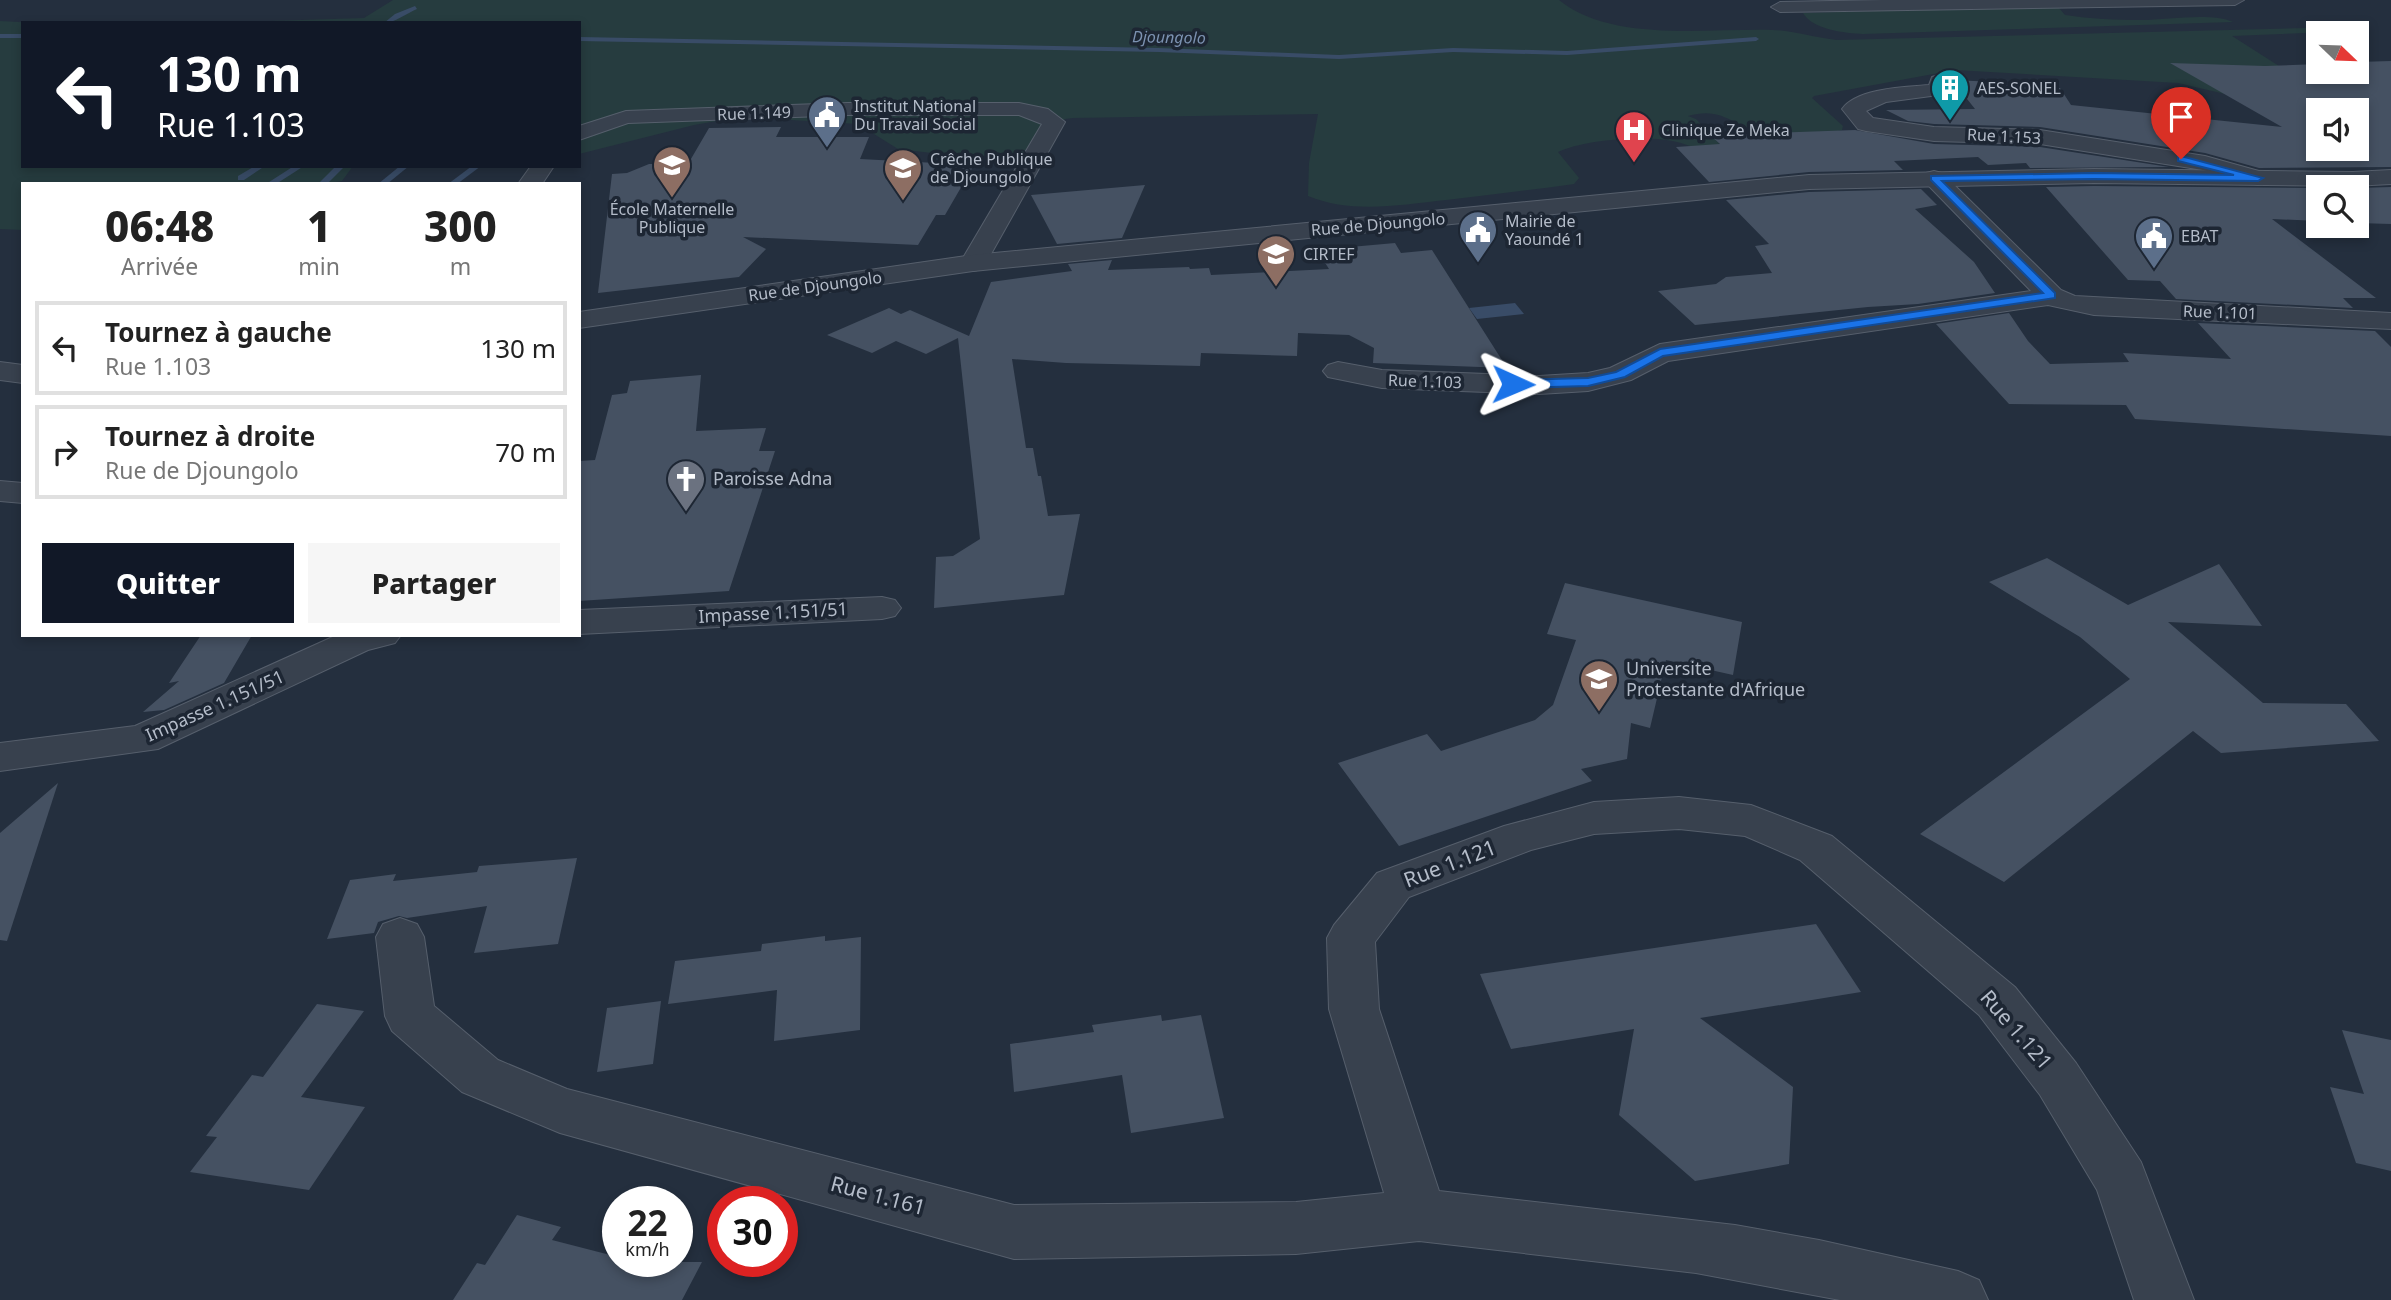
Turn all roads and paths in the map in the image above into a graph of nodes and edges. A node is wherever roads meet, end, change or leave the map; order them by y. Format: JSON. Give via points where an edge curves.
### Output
{"nodes":[{"id":1,"x":2235,"y":0,"type":"edge"},
{"id":2,"x":1780,"y":7,"type":"dead end"},
{"id":3,"x":1939,"y":80,"type":"dead end"},
{"id":4,"x":581,"y":132,"type":"edge"},
{"id":5,"x":2391,"y":177,"type":"edge"},
{"id":6,"x":1934,"y":178,"type":"junction"},
{"id":7,"x":2258,"y":178,"type":"junction"},
{"id":8,"x":973,"y":263,"type":"junction"},
{"id":9,"x":2051,"y":296,"type":"junction"},
{"id":10,"x":581,"y":320,"type":"edge"},
{"id":11,"x":2391,"y":321,"type":"edge"},
{"id":12,"x":1338,"y":371,"type":"dead end"},
{"id":13,"x":0,"y":372,"type":"edge"},
{"id":14,"x":21,"y":374,"type":"edge"},
{"id":15,"x":0,"y":491,"type":"edge"},
{"id":16,"x":21,"y":493,"type":"edge"},
{"id":17,"x":882,"y":608,"type":"dead end"},
{"id":18,"x":581,"y":622,"type":"edge"},
{"id":19,"x":373,"y":637,"type":"edge"},
{"id":20,"x":0,"y":757,"type":"edge"},
{"id":21,"x":400,"y":937,"type":"dead end"},
{"id":22,"x":1419,"y":1215,"type":"junction"},
{"id":23,"x":1958,"y":1300,"type":"edge"},
{"id":24,"x":2164,"y":1300,"type":"edge"}],
"edges":[{"from":1,"to":2,"type":"street"},
{"from":3,"to":7,"type":"street","name":"Rue 1.153","via":[[1939,90],[1882,96],[1853,109],[1866,124],[1934,134],[2040,137],[2204,163]]},
{"from":4,"to":8,"type":"street","name":"Rue 1.149","via":[[625,117],[848,109],[1019,109],[1041,114],[1054,122]]},
{"from":5,"to":7,"type":"street","name":"Rue de Djoungolo"},
{"from":6,"to":7,"type":"street","name":"Rue de Djoungolo"},
{"from":6,"to":8,"type":"street","name":"Rue de Djoungolo","via":[[1809,182]]},
{"from":6,"to":9,"type":"street"},
{"from":8,"to":10,"type":"street","name":"Rue de Djoungolo"},
{"from":9,"to":11,"type":"street","name":"Rue 1.101","via":[[2094,307]]},
{"from":9,"to":12,"type":"street","name":"Rue 1.103","via":[[1660,353],[1620,374],[1588,382],[1539,385],[1382,379]]},
{"from":13,"to":14,"type":"street"},
{"from":15,"to":16,"type":"street"},
{"from":17,"to":18,"type":"street","name":"Impasse 1.151/51"},
{"from":19,"to":20,"type":"street","name":"Impasse 1.151/51","via":[[142,740]]},
{"from":21,"to":22,"type":"street","name":"Rue 1.161","via":[[410,1017],[480,1076],[587,1118],[1014,1232],[1296,1228]]},
{"from":22,"to":23,"type":"street","via":[[1737,1253]]},
{"from":22,"to":24,"type":"street","name":"Rue 1.121","via":[[1353,1009],[1351,938],[1392,885],[1520,837],[1594,818],[1679,813],[1751,821],[1816,848],[1997,1001],[2057,1079],[2121,1180]]}]}
